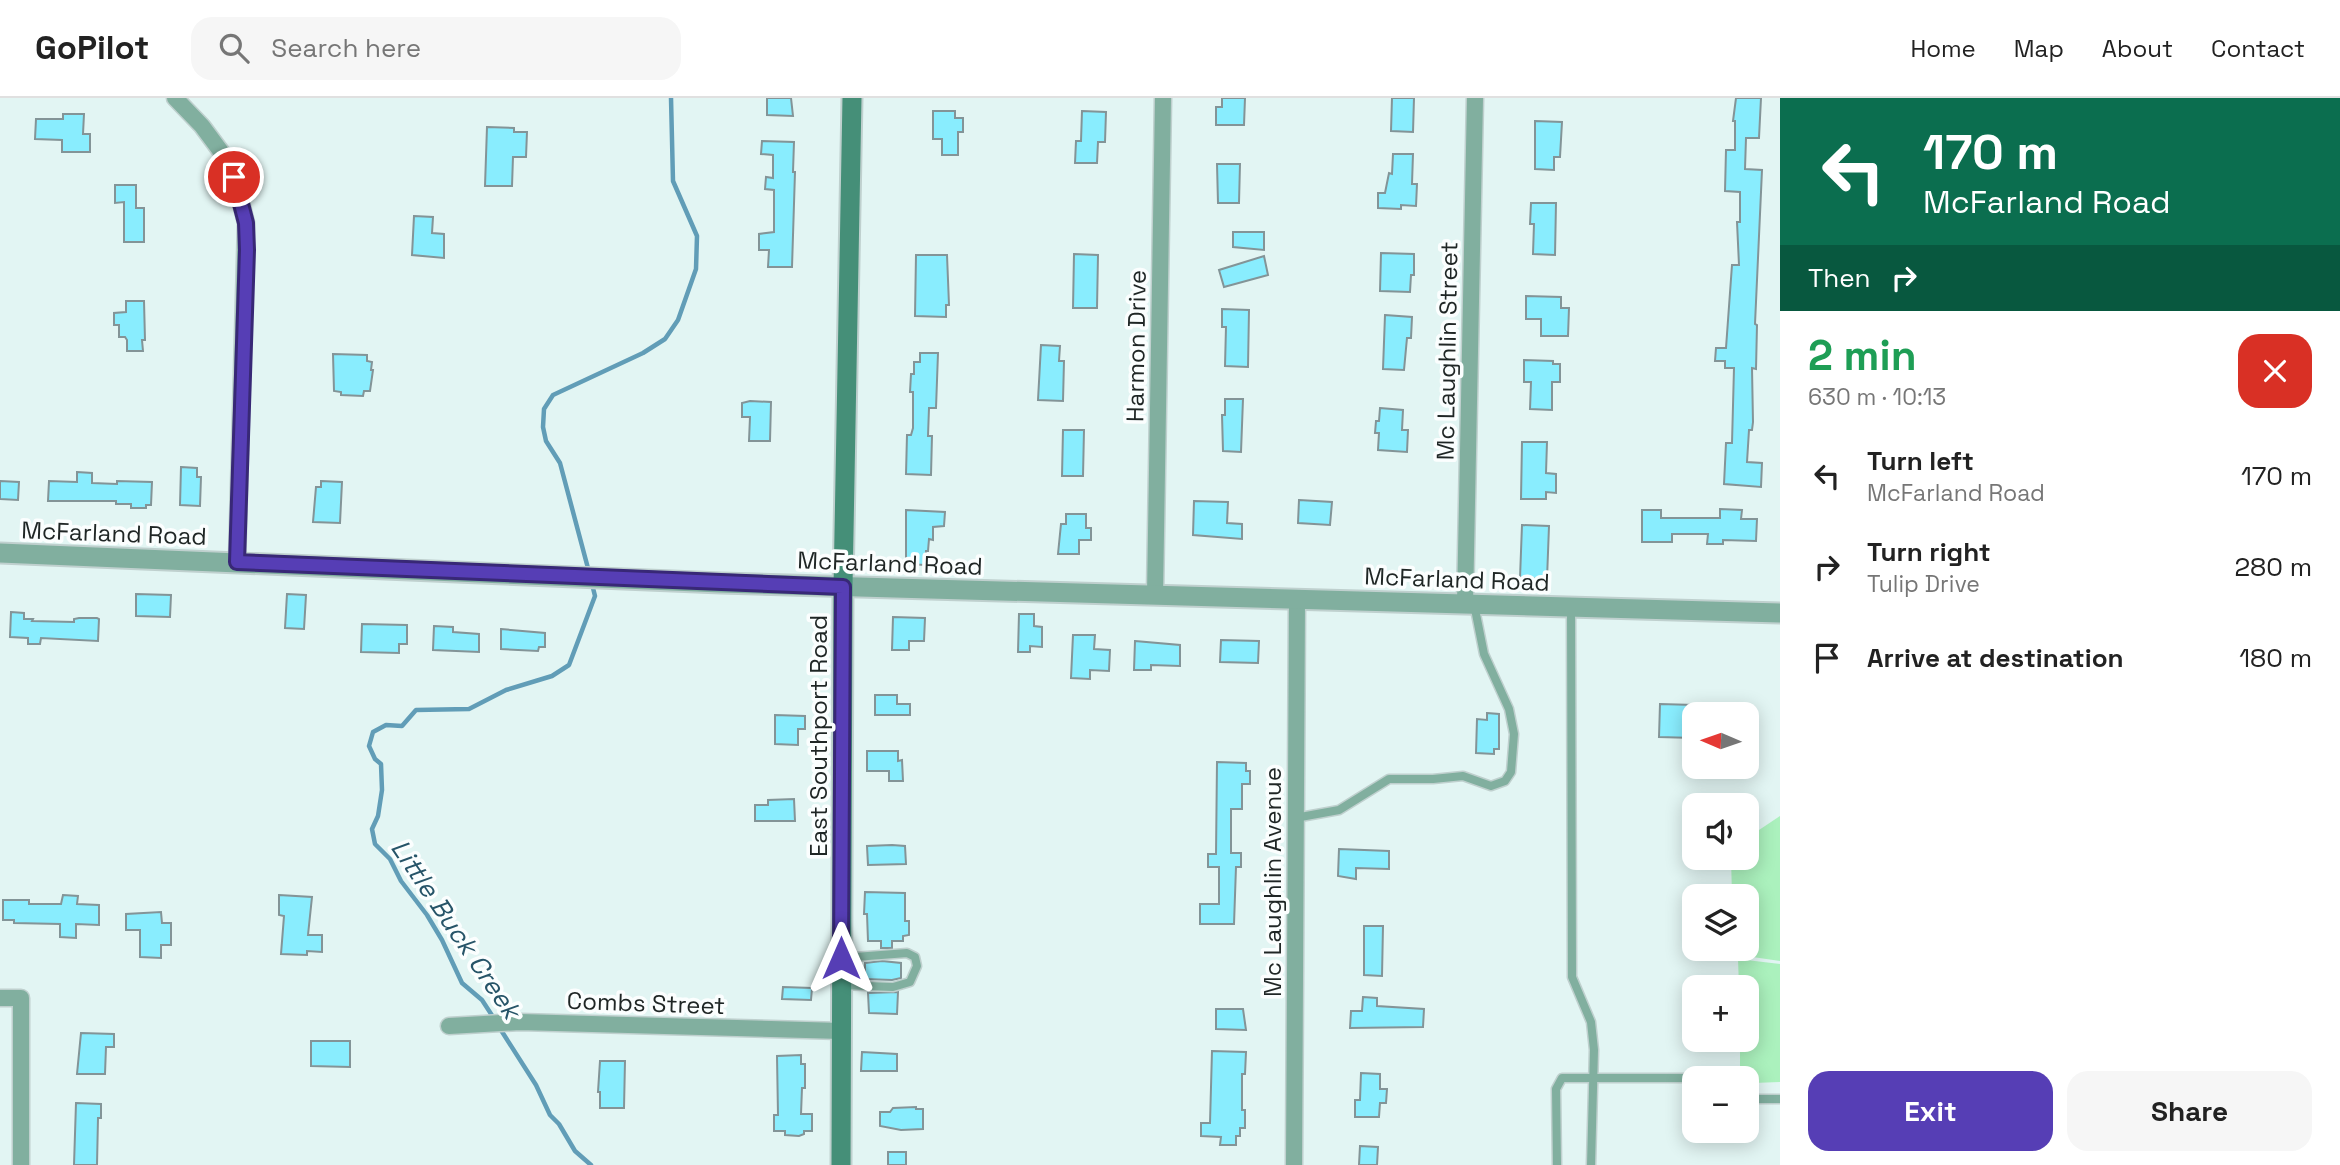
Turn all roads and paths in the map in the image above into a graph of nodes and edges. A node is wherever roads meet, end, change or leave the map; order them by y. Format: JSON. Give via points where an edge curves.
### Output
{"nodes":[{"id":1,"x":175,"y":98,"type":"edge"},
{"id":2,"x":852,"y":98,"type":"edge"},
{"id":3,"x":1163,"y":98,"type":"edge"},
{"id":4,"x":1475,"y":98,"type":"edge"},
{"id":5,"x":0,"y":553,"type":"edge"},
{"id":6,"x":237,"y":562,"type":"junction"},
{"id":7,"x":843,"y":587,"type":"junction"},
{"id":8,"x":1155,"y":595,"type":"junction"},
{"id":9,"x":1297,"y":599,"type":"junction"},
{"id":10,"x":1469,"y":604,"type":"junction"},
{"id":11,"x":1571,"y":607,"type":"junction"},
{"id":12,"x":1780,"y":612,"type":"edge"},
{"id":13,"x":1295,"y":818,"type":"junction"},
{"id":14,"x":841,"y":958,"type":"junction"},
{"id":15,"x":841,"y":985,"type":"junction"},
{"id":16,"x":0,"y":998,"type":"edge"},
{"id":17,"x":449,"y":1026,"type":"dead end"},
{"id":18,"x":841,"y":1031,"type":"junction"},
{"id":19,"x":1594,"y":1077,"type":"junction"},
{"id":20,"x":1682,"y":1078,"type":"edge"},
{"id":21,"x":1759,"y":1099,"type":"edge"},
{"id":22,"x":1780,"y":1099,"type":"edge"},
{"id":23,"x":21,"y":1165,"type":"edge"},
{"id":24,"x":841,"y":1165,"type":"edge"},
{"id":25,"x":1294,"y":1165,"type":"edge"},
{"id":26,"x":1557,"y":1165,"type":"edge"},
{"id":27,"x":1591,"y":1165,"type":"edge"}],
"edges":[{"from":1,"to":6,"type":"street","via":[[222,153],[246,223]]},
{"from":2,"to":7,"type":"main road","name":"East Southport Road"},
{"from":3,"to":8,"type":"street","name":"Harmon Drive"},
{"from":4,"to":10,"type":"street","name":"Mc Laughlin Street"},
{"from":5,"to":6,"type":"street","name":"McFarland Road"},
{"from":6,"to":7,"type":"street","name":"McFarland Road"},
{"from":7,"to":8,"type":"street","name":"McFarland Road"},
{"from":7,"to":14,"type":"main road","name":"East Southport Road"},
{"from":8,"to":9,"type":"street","name":"McFarland Road"},
{"from":9,"to":10,"type":"street","name":"McFarland Road"},
{"from":9,"to":13,"type":"street","name":"Mc Laughlin Avenue"},
{"from":10,"to":11,"type":"street","name":"McFarland Road"},
{"from":10,"to":13,"type":"lane","via":[[1484,654],[1509,709],[1514,734],[1511,772],[1505,781],[1491,786],[1463,776],[1389,779],[1339,810]]},
{"from":11,"to":12,"type":"street","name":"McFarland Road"},
{"from":11,"to":19,"type":"lane","via":[[1572,977],[1591,1022]]},
{"from":13,"to":25,"type":"street","name":"Mc Laughlin Avenue"},
{"from":14,"to":15,"type":"main road","name":"East Southport Road"},
{"from":14,"to":15,"type":"lane","via":[[907,953],[915,957],[917,966],[910,982],[901,987]]},
{"from":15,"to":18,"type":"main road","name":"East Southport Road"},
{"from":16,"to":23,"type":"street","via":[[21,998]]},
{"from":17,"to":18,"type":"street","name":"Combs Street","via":[[520,1022]]},
{"from":18,"to":24,"type":"main road","name":"East Southport Road"},
{"from":19,"to":20,"type":"lane"},
{"from":19,"to":26,"type":"lane","via":[[1568,1077],[1558,1082]]},
{"from":19,"to":27,"type":"lane"},
{"from":21,"to":22,"type":"lane"}]}
